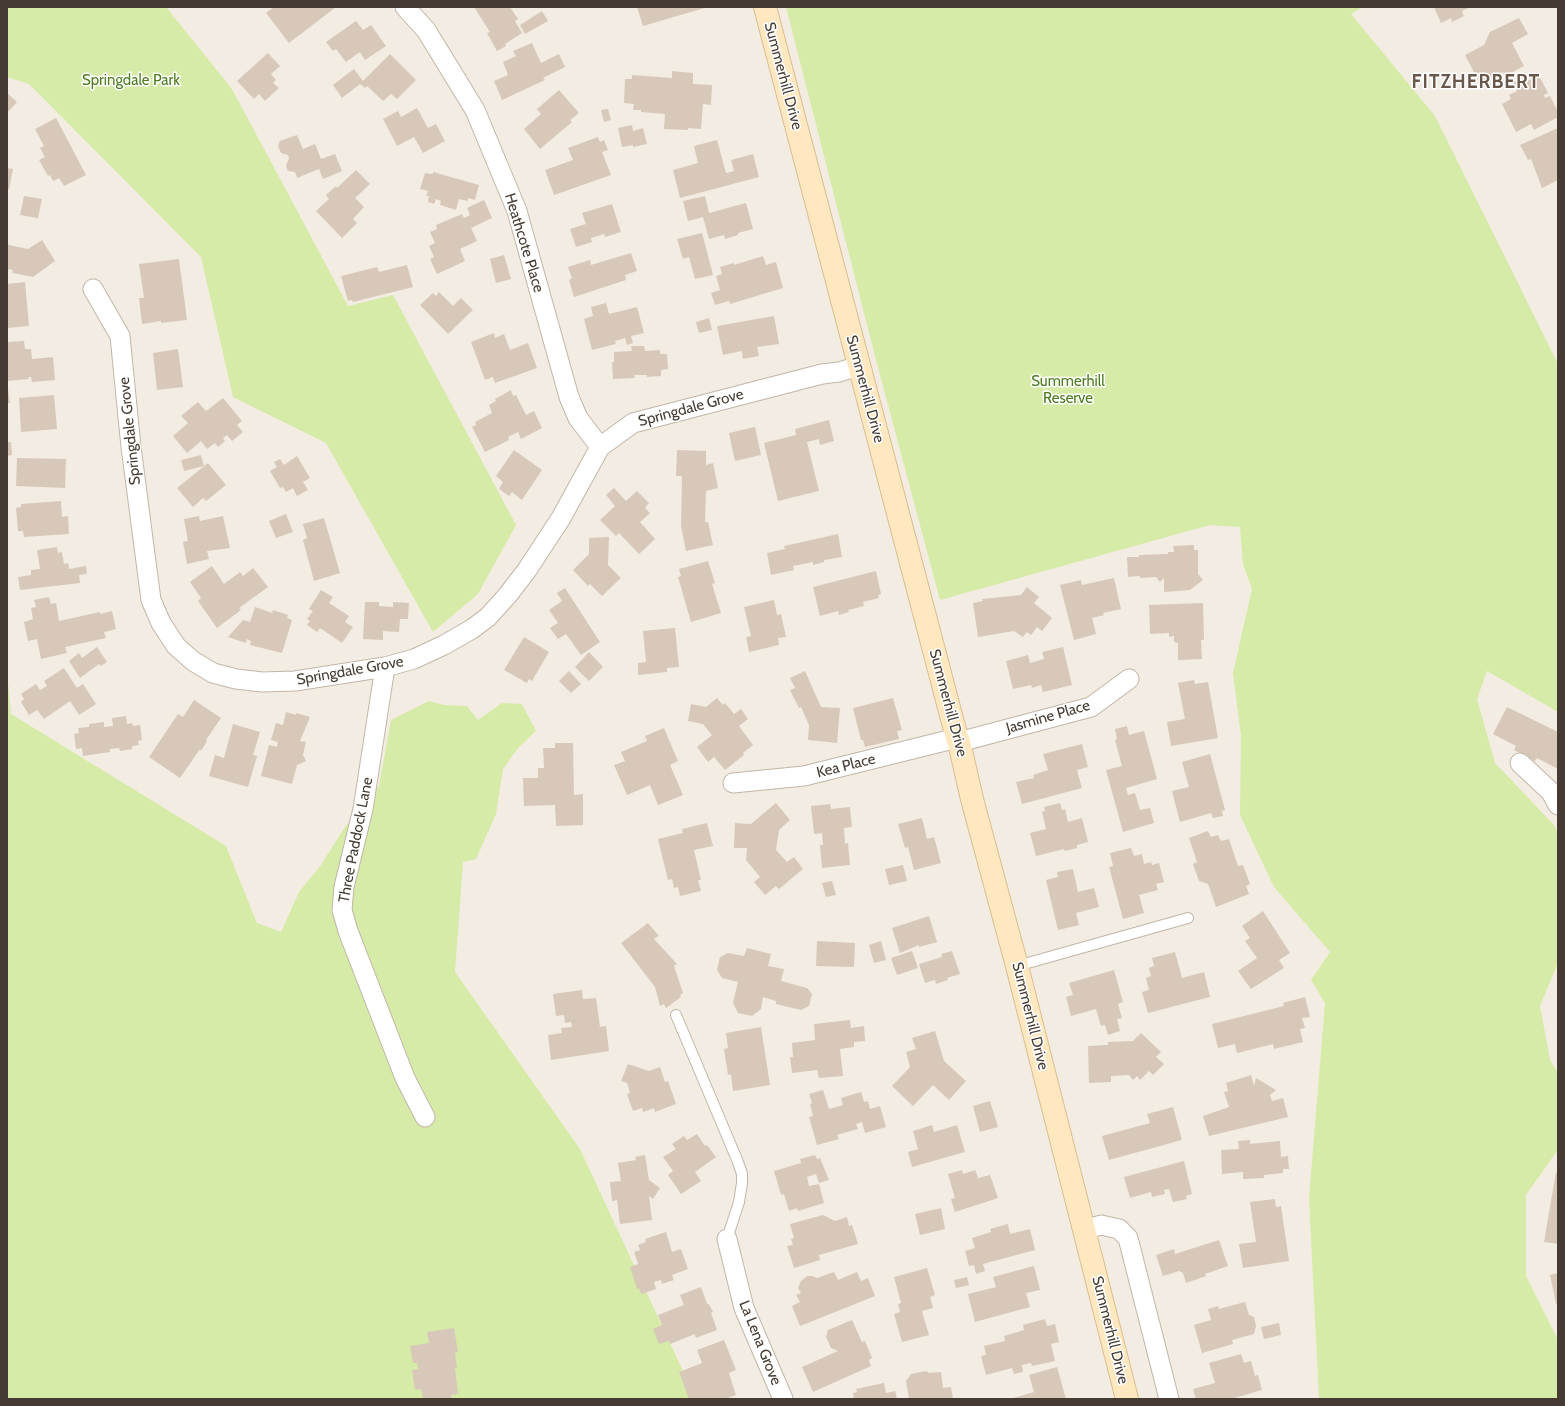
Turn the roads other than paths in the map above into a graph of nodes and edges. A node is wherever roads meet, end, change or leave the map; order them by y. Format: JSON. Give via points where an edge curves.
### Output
{"nodes":[{"id":1,"x":405,"y":7,"type":"edge"},
{"id":2,"x":765,"y":7,"type":"edge"},
{"id":3,"x":93,"y":289,"type":"dead end"},
{"id":4,"x":859,"y":366,"type":"junction"},
{"id":5,"x":600,"y":447,"type":"junction"},
{"id":6,"x":385,"y":667,"type":"junction"},
{"id":7,"x":1129,"y":679,"type":"dead end"},
{"id":8,"x":958,"y":740,"type":"junction"},
{"id":9,"x":1520,"y":763,"type":"dead end"},
{"id":10,"x":733,"y":783,"type":"dead end"},
{"id":11,"x":1558,"y":805,"type":"edge"},
{"id":12,"x":1188,"y":918,"type":"dead end"},
{"id":13,"x":1017,"y":966,"type":"junction"},
{"id":14,"x":676,"y":1015,"type":"dead end"},
{"id":15,"x":425,"y":1117,"type":"dead end"},
{"id":16,"x":1084,"y":1230,"type":"junction"},
{"id":17,"x":727,"y":1239,"type":"joint"},
{"id":18,"x":784,"y":1399,"type":"edge"},
{"id":19,"x":1127,"y":1399,"type":"edge"},
{"id":20,"x":1169,"y":1399,"type":"edge"}],
"edges":[{"from":1,"to":5,"type":"street","name":"Heathcote Place","via":[[426,30],[475,110],[518,211],[569,397],[578,418]]},
{"from":2,"to":4,"type":"main road","name":"Summerhill Drive"},
{"from":3,"to":6,"type":"street","name":"Springdale Grove","via":[[120,336],[130,447],[150,600],[176,646],[193,661],[213,673],[262,682],[295,681]]},
{"from":4,"to":5,"type":"street","name":"Springdale Grove","via":[[633,423]]},
{"from":4,"to":8,"type":"main road","name":"Summerhill Drive"},
{"from":5,"to":6,"type":"street","name":"Springdale Grove","via":[[561,518],[531,564],[488,617],[444,645],[414,659]]},
{"from":6,"to":15,"type":"street","name":"Three Paddock Lane","via":[[363,809],[344,887],[342,910],[405,1078]]},
{"from":7,"to":8,"type":"street","name":"Jasmine Place","via":[[1091,707]]},
{"from":8,"to":10,"type":"street","name":"Kea Place","via":[[804,776]]},
{"from":8,"to":13,"type":"main road","name":"Summerhill Drive"},
{"from":9,"to":11,"type":"street","via":[[1551,792]]},
{"from":12,"to":13,"type":"lane"},
{"from":13,"to":16,"type":"main road","name":"Summerhill Drive"},
{"from":14,"to":17,"type":"lane","via":[[742,1174],[739,1202]]},
{"from":16,"to":19,"type":"main road","name":"Summerhill Drive"},
{"from":16,"to":20,"type":"street","via":[[1101,1225],[1119,1229],[1128,1238]]},
{"from":17,"to":18,"type":"street","name":"La Lena Grove","via":[[744,1308]]}]}
